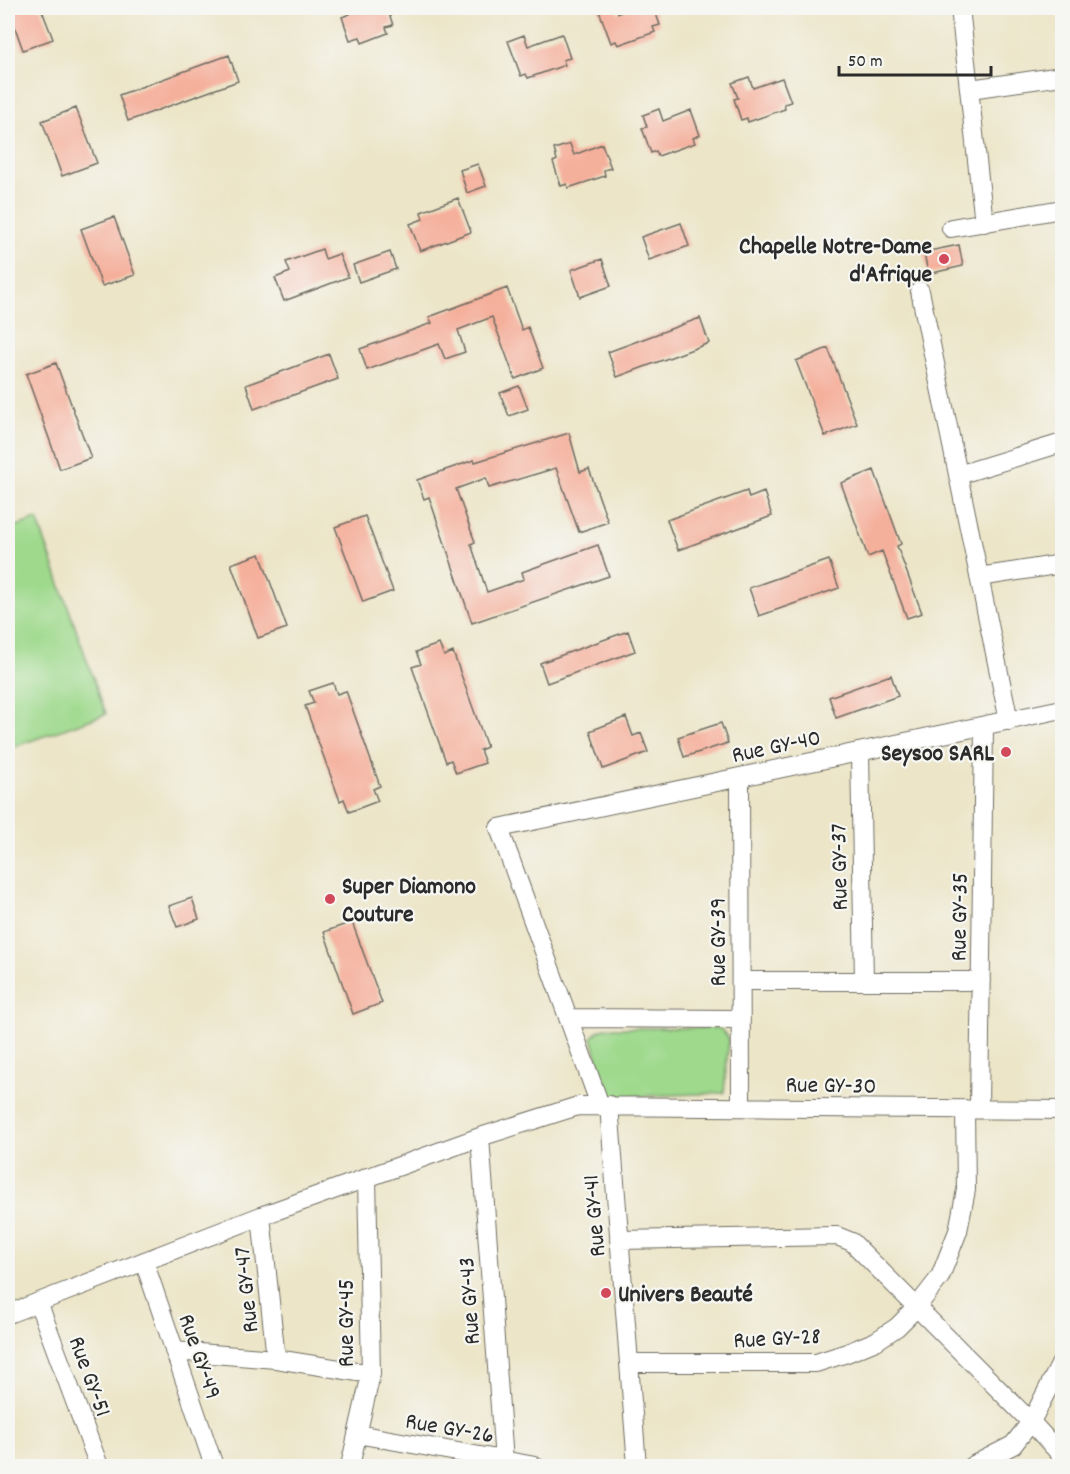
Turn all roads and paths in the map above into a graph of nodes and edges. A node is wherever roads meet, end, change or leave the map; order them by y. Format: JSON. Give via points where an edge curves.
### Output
{"nodes":[{"id":1,"x":960,"y":8,"type":"edge"},
{"id":2,"x":1062,"y":76,"type":"edge"},
{"id":3,"x":970,"y":89,"type":"junction"},
{"id":4,"x":1062,"y":209,"type":"edge"},
{"id":5,"x":984,"y":222,"type":"junction"},
{"id":6,"x":951,"y":228,"type":"dead end"},
{"id":7,"x":920,"y":291,"type":"dead end"},
{"id":8,"x":1062,"y":443,"type":"edge"},
{"id":9,"x":958,"y":475,"type":"junction"},
{"id":10,"x":1062,"y":564,"type":"edge"},
{"id":11,"x":979,"y":577,"type":"junction"},
{"id":12,"x":1062,"y":709,"type":"edge"},
{"id":13,"x":1009,"y":721,"type":"junction"},
{"id":14,"x":984,"y":726,"type":"junction"},
{"id":15,"x":860,"y":752,"type":"junction"},
{"id":16,"x":740,"y":777,"type":"junction"},
{"id":17,"x":499,"y":828,"type":"joint"},
{"id":18,"x":741,"y":981,"type":"junction"},
{"id":19,"x":864,"y":981,"type":"junction"},
{"id":20,"x":981,"y":981,"type":"junction"},
{"id":21,"x":568,"y":1018,"type":"junction"},
{"id":22,"x":741,"y":1019,"type":"junction"},
{"id":23,"x":604,"y":1105,"type":"junction"},
{"id":24,"x":741,"y":1107,"type":"junction"},
{"id":25,"x":972,"y":1109,"type":"junction"},
{"id":26,"x":1062,"y":1110,"type":"edge"},
{"id":27,"x":480,"y":1137,"type":"junction"},
{"id":28,"x":368,"y":1178,"type":"junction"},
{"id":29,"x":261,"y":1216,"type":"junction"},
{"id":30,"x":619,"y":1240,"type":"junction"},
{"id":31,"x":144,"y":1261,"type":"junction"},
{"id":32,"x":38,"y":1302,"type":"junction"},
{"id":33,"x":916,"y":1308,"type":"junction"},
{"id":34,"x":8,"y":1314,"type":"edge"},
{"id":35,"x":174,"y":1352,"type":"junction"},
{"id":36,"x":276,"y":1359,"type":"junction"},
{"id":37,"x":1062,"y":1361,"type":"edge"},
{"id":38,"x":629,"y":1363,"type":"junction"},
{"id":39,"x":371,"y":1374,"type":"junction"},
{"id":40,"x":1031,"y":1422,"type":"junction"},
{"id":41,"x":357,"y":1434,"type":"junction"},
{"id":42,"x":1062,"y":1456,"type":"edge"},
{"id":43,"x":504,"y":1461,"type":"junction"},
{"id":44,"x":99,"y":1467,"type":"edge"},
{"id":45,"x":214,"y":1467,"type":"edge"},
{"id":46,"x":350,"y":1467,"type":"edge"},
{"id":47,"x":535,"y":1467,"type":"edge"},
{"id":48,"x":637,"y":1467,"type":"edge"},
{"id":49,"x":972,"y":1467,"type":"edge"}],
"edges":[{"from":1,"to":3,"type":"street"},
{"from":2,"to":3,"type":"street"},
{"from":3,"to":5,"type":"street"},
{"from":4,"to":5,"type":"street"},
{"from":5,"to":6,"type":"street"},
{"from":7,"to":9,"type":"street"},
{"from":8,"to":9,"type":"street"},
{"from":9,"to":11,"type":"street"},
{"from":10,"to":11,"type":"street"},
{"from":11,"to":13,"type":"street"},
{"from":12,"to":13,"type":"street","name":"Rue GY-40"},
{"from":13,"to":14,"type":"street","name":"Rue GY-40"},
{"from":14,"to":15,"type":"street","name":"Rue GY-40"},
{"from":14,"to":20,"type":"street","name":"Rue GY-35"},
{"from":15,"to":16,"type":"street","name":"Rue GY-40"},
{"from":15,"to":19,"type":"street","name":"Rue GY-37"},
{"from":16,"to":17,"type":"street","name":"Rue GY-40"},
{"from":16,"to":18,"type":"street","name":"Rue GY-39"},
{"from":17,"to":21,"type":"street","name":"Rue GY-41"},
{"from":18,"to":19,"type":"street"},
{"from":18,"to":22,"type":"street","name":"Rue GY-39"},
{"from":19,"to":20,"type":"street"},
{"from":20,"to":25,"type":"street","name":"Rue GY-35"},
{"from":21,"to":22,"type":"street"},
{"from":21,"to":23,"type":"street","name":"Rue GY-41"},
{"from":22,"to":24,"type":"street","name":"Rue GY-39"},
{"from":23,"to":24,"type":"street","name":"Rue GY-30"},
{"from":23,"to":27,"type":"street","name":"Rue GY-30","via":[[578,1106]]},
{"from":23,"to":30,"type":"street","name":"Rue GY-41"},
{"from":24,"to":25,"type":"street","name":"Rue GY-30"},
{"from":25,"to":26,"type":"street","name":"Rue GY-30"},
{"from":25,"to":33,"type":"street","name":"Rue GY-28","via":[[966,1190],[958,1232],[940,1277]]},
{"from":27,"to":28,"type":"street","name":"Rue GY-30"},
{"from":27,"to":43,"type":"street","name":"Rue GY-43"},
{"from":28,"to":29,"type":"street","name":"Rue GY-30"},
{"from":28,"to":39,"type":"street","name":"Rue GY-45"},
{"from":29,"to":31,"type":"street","name":"Rue GY-30"},
{"from":29,"to":36,"type":"street","name":"Rue GY-47"},
{"from":30,"to":33,"type":"street","via":[[837,1236],[852,1242]]},
{"from":30,"to":38,"type":"street","name":"Rue GY-41"},
{"from":31,"to":32,"type":"street","name":"Rue GY-30"},
{"from":31,"to":35,"type":"street","name":"Rue GY-49"},
{"from":32,"to":34,"type":"street","name":"Rue GY-30"},
{"from":32,"to":44,"type":"street","name":"Rue GY-51"},
{"from":33,"to":38,"type":"street","name":"Rue GY-28","via":[[876,1341],[816,1363]]},
{"from":33,"to":40,"type":"street"},
{"from":35,"to":36,"type":"street"},
{"from":35,"to":45,"type":"street","name":"Rue GY-49"},
{"from":36,"to":39,"type":"street"},
{"from":37,"to":40,"type":"street"},
{"from":38,"to":48,"type":"street","name":"Rue GY-41"},
{"from":39,"to":41,"type":"street","name":"Rue GY-45"},
{"from":40,"to":42,"type":"street"},
{"from":40,"to":49,"type":"street","via":[[1013,1445]]},
{"from":41,"to":43,"type":"street","name":"Rue GY-26"},
{"from":41,"to":46,"type":"street","name":"Rue GY-45"},
{"from":43,"to":47,"type":"street","name":"Rue GY-26"}]}
